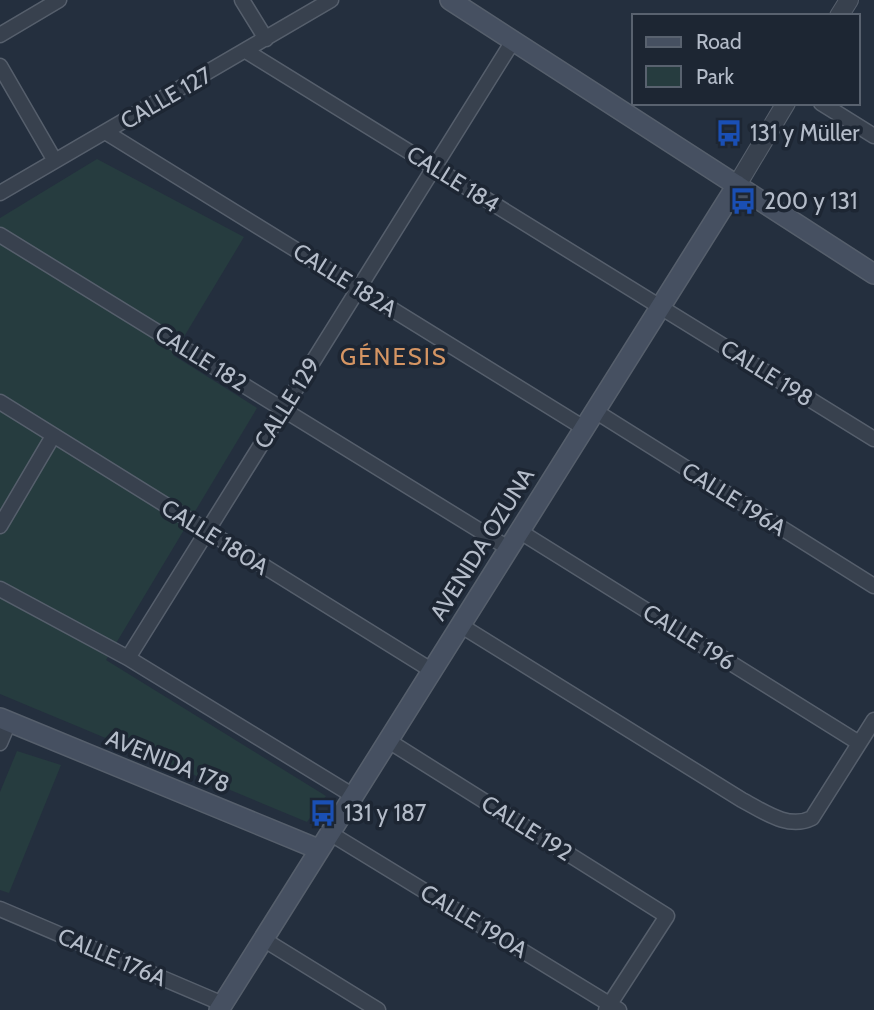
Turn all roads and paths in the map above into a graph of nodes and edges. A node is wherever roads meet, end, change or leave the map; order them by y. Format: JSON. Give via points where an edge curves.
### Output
{"nodes":[{"id":1,"x":59,"y":0,"type":"edge"},
{"id":2,"x":242,"y":0,"type":"edge"},
{"id":3,"x":331,"y":0,"type":"edge"},
{"id":4,"x":450,"y":0,"type":"edge"},
{"id":5,"x":0,"y":35,"type":"edge"},
{"id":6,"x":266,"y":39,"type":"junction"},
{"id":7,"x":513,"y":41,"type":"junction"},
{"id":8,"x":246,"y":51,"type":"junction"},
{"id":9,"x":0,"y":66,"type":"edge"},
{"id":10,"x":785,"y":105,"type":"edge"},
{"id":11,"x":824,"y":105,"type":"edge"},
{"id":12,"x":107,"y":133,"type":"junction"},
{"id":13,"x":874,"y":136,"type":"edge"},
{"id":14,"x":55,"y":160,"type":"junction"},
{"id":15,"x":434,"y":167,"type":"junction"},
{"id":16,"x":737,"y":185,"type":"junction"},
{"id":17,"x":0,"y":193,"type":"edge"},
{"id":18,"x":0,"y":235,"type":"edge"},
{"id":19,"x":874,"y":274,"type":"edge"},
{"id":20,"x":358,"y":289,"type":"junction"},
{"id":21,"x":660,"y":308,"type":"junction"},
{"id":22,"x":0,"y":402,"type":"edge"},
{"id":23,"x":283,"y":409,"type":"junction"},
{"id":24,"x":594,"y":411,"type":"junction"},
{"id":25,"x":584,"y":428,"type":"junction"},
{"id":26,"x":53,"y":436,"type":"junction"},
{"id":27,"x":874,"y":439,"type":"edge"},
{"id":28,"x":0,"y":526,"type":"edge"},
{"id":29,"x":207,"y":531,"type":"junction"},
{"id":30,"x":514,"y":540,"type":"junction"},
{"id":31,"x":874,"y":586,"type":"edge"},
{"id":32,"x":0,"y":589,"type":"edge"},
{"id":33,"x":460,"y":625,"type":"junction"},
{"id":34,"x":128,"y":659,"type":"junction"},
{"id":35,"x":431,"y":670,"type":"junction"},
{"id":36,"x":4,"y":720,"type":"edge"},
{"id":37,"x":874,"y":720,"type":"edge"},
{"id":38,"x":387,"y":740,"type":"junction"},
{"id":39,"x":0,"y":743,"type":"edge"},
{"id":40,"x":859,"y":743,"type":"junction"},
{"id":41,"x":352,"y":795,"type":"junction"},
{"id":42,"x":323,"y":841,"type":"junction"},
{"id":43,"x":0,"y":909,"type":"edge"},
{"id":44,"x":263,"y":939,"type":"junction"},
{"id":45,"x":221,"y":1007,"type":"edge"},
{"id":46,"x":612,"y":1008,"type":"edge"},
{"id":47,"x":378,"y":1010,"type":"edge"}],
"edges":[{"from":1,"to":5,"type":"street"},
{"from":2,"to":6,"type":"street"},
{"from":3,"to":6,"type":"street","name":"CALLE 127"},
{"from":4,"to":7,"type":"main road"},
{"from":6,"to":8,"type":"street","name":"CALLE 127"},
{"from":7,"to":15,"type":"street","name":"CALLE 129"},
{"from":7,"to":16,"type":"main road"},
{"from":8,"to":12,"type":"street","name":"CALLE 127"},
{"from":8,"to":15,"type":"street","name":"CALLE 184"},
{"from":9,"to":14,"type":"street"},
{"from":10,"to":16,"type":"street","name":"AVENIDA OZUNA"},
{"from":11,"to":13,"type":"street"},
{"from":12,"to":14,"type":"street","name":"CALLE 127"},
{"from":12,"to":20,"type":"street","name":"CALLE 182A"},
{"from":14,"to":17,"type":"street","name":"CALLE 127"},
{"from":15,"to":20,"type":"street","name":"CALLE 129"},
{"from":15,"to":21,"type":"street","name":"CALLE 184"},
{"from":16,"to":19,"type":"main road"},
{"from":16,"to":21,"type":"main road","name":"AVENIDA OZUNA"},
{"from":18,"to":23,"type":"street","name":"CALLE 182"},
{"from":20,"to":23,"type":"street","name":"CALLE 129"},
{"from":20,"to":25,"type":"street","name":"CALLE 182A"},
{"from":21,"to":24,"type":"main road","name":"AVENIDA OZUNA"},
{"from":21,"to":27,"type":"street","name":"CALLE 198"},
{"from":22,"to":26,"type":"street","name":"CALLE 180A"},
{"from":23,"to":29,"type":"street","name":"CALLE 129"},
{"from":23,"to":30,"type":"street","name":"CALLE 182"},
{"from":24,"to":25,"type":"main road","name":"AVENIDA OZUNA"},
{"from":24,"to":31,"type":"street","name":"CALLE 196A"},
{"from":25,"to":30,"type":"main road","name":"AVENIDA OZUNA"},
{"from":26,"to":28,"type":"street"},
{"from":26,"to":29,"type":"street","name":"CALLE 180A"},
{"from":29,"to":34,"type":"street","name":"CALLE 129"},
{"from":29,"to":35,"type":"street","name":"CALLE 180A"},
{"from":30,"to":33,"type":"main road","name":"AVENIDA OZUNA"},
{"from":30,"to":40,"type":"street","name":"CALLE 196"},
{"from":32,"to":34,"type":"street"},
{"from":33,"to":35,"type":"main road","name":"AVENIDA OZUNA"},
{"from":33,"to":40,"type":"street","via":[[741,800],[791,822],[812,818]]},
{"from":34,"to":41,"type":"street"},
{"from":35,"to":38,"type":"main road","name":"AVENIDA OZUNA"},
{"from":36,"to":39,"type":"street"},
{"from":36,"to":42,"type":"main road","name":"AVENIDA 178"},
{"from":37,"to":40,"type":"street"},
{"from":38,"to":41,"type":"main road","name":"AVENIDA OZUNA"},
{"from":38,"to":46,"type":"street","name":"CALLE 192","via":[[667,916]]},
{"from":41,"to":42,"type":"main road","name":"AVENIDA OZUNA"},
{"from":42,"to":44,"type":"main road","name":"AVENIDA OZUNA"},
{"from":42,"to":46,"type":"street","name":"CALLE 190A"},
{"from":43,"to":45,"type":"street","name":"CALLE 176A"},
{"from":44,"to":45,"type":"main road","name":"AVENIDA OZUNA"},
{"from":44,"to":47,"type":"street"}]}
